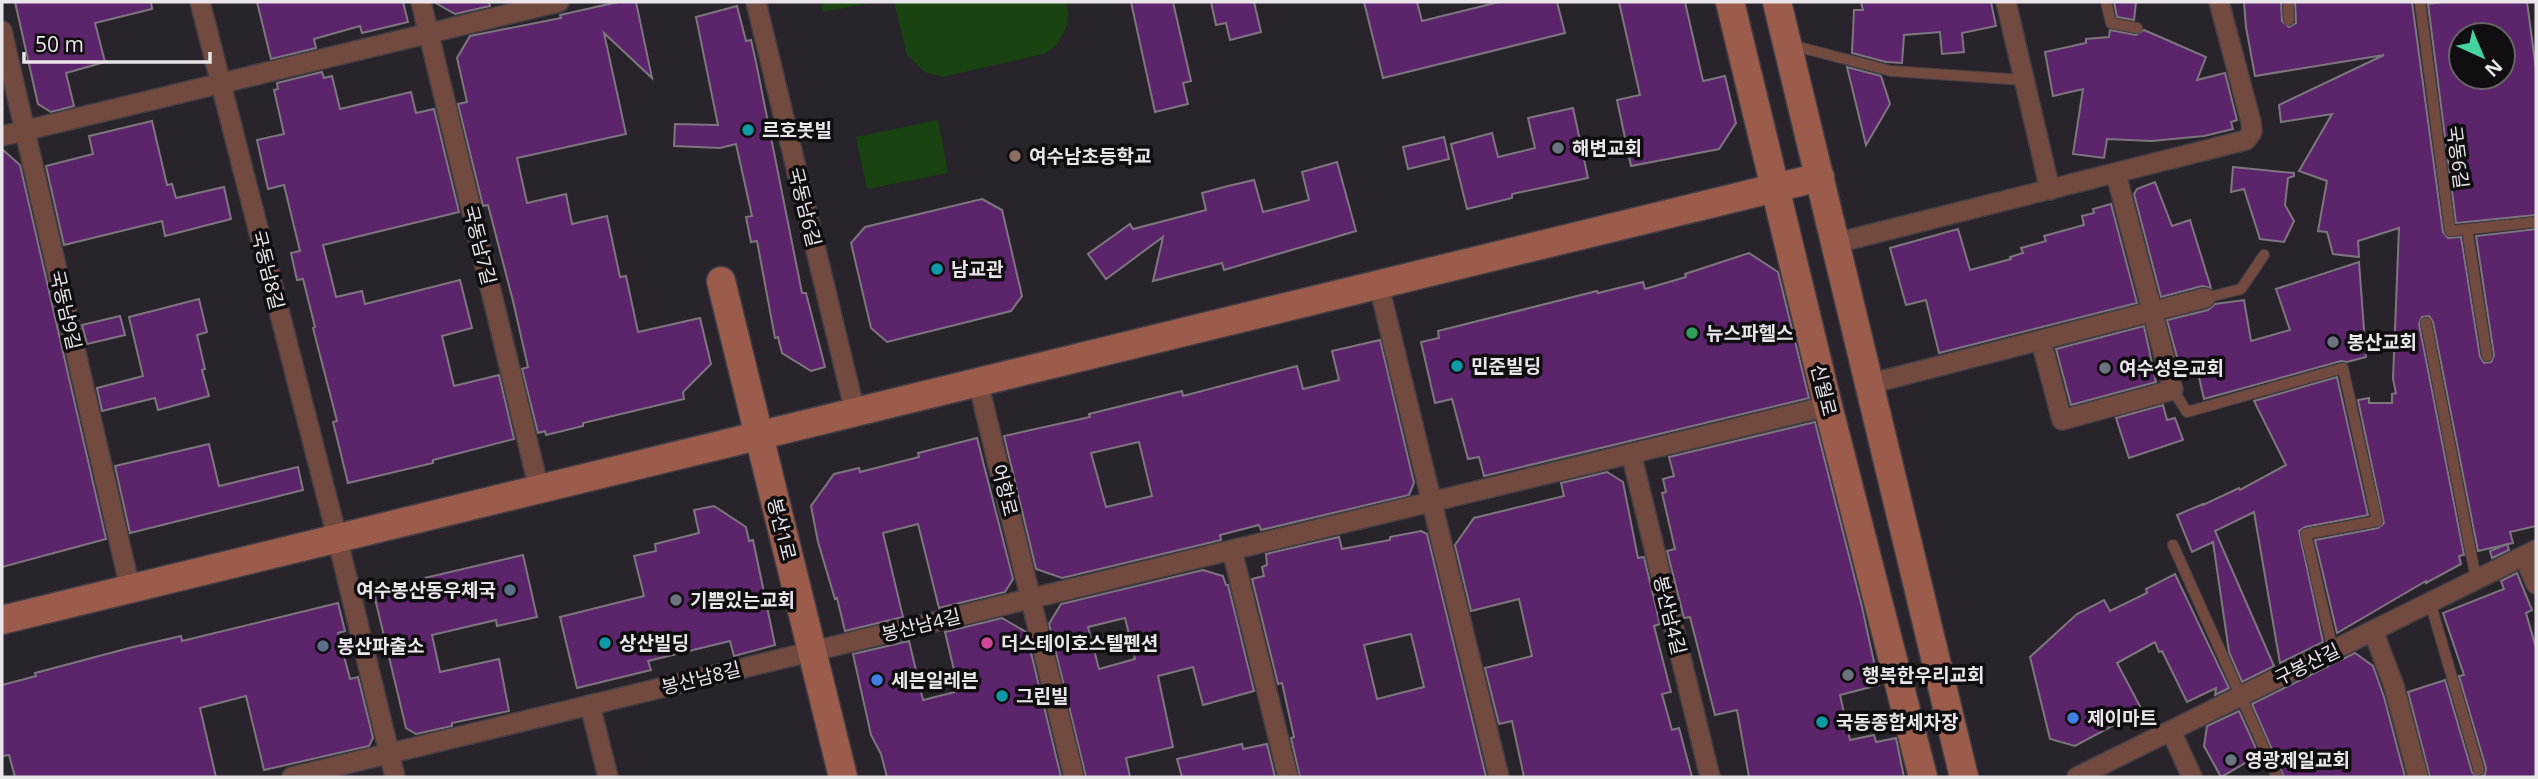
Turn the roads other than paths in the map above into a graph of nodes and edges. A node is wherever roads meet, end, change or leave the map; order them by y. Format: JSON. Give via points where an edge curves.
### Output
{"nodes":[{"id":1,"x":201,"y":2,"type":"edge"},
{"id":2,"x":421,"y":2,"type":"edge"},
{"id":3,"x":559,"y":2,"type":"edge"},
{"id":4,"x":756,"y":2,"type":"edge"},
{"id":5,"x":1730,"y":2,"type":"edge"},
{"id":6,"x":1777,"y":2,"type":"edge"},
{"id":7,"x":2006,"y":2,"type":"edge"},
{"id":8,"x":2106,"y":2,"type":"edge"},
{"id":9,"x":2219,"y":2,"type":"edge"},
{"id":10,"x":2288,"y":2,"type":"edge"},
{"id":11,"x":2420,"y":2,"type":"edge"},
{"id":12,"x":517,"y":7,"type":"edge"},
{"id":13,"x":2289,"y":20,"type":"dead end"},
{"id":14,"x":2137,"y":28,"type":"dead end"},
{"id":15,"x":2,"y":31,"type":"edge"},
{"id":16,"x":429,"y":34,"type":"junction"},
{"id":17,"x":1787,"y":44,"type":"junction"},
{"id":18,"x":2024,"y":80,"type":"junction"},
{"id":19,"x":220,"y":84,"type":"junction"},
{"id":20,"x":25,"y":131,"type":"junction"},
{"id":21,"x":2,"y":136,"type":"edge"},
{"id":22,"x":2116,"y":174,"type":"junction"},
{"id":23,"x":1820,"y":177,"type":"junction"},
{"id":24,"x":1775,"y":188,"type":"junction"},
{"id":25,"x":2050,"y":190,"type":"junction"},
{"id":26,"x":2536,"y":222,"type":"edge"},
{"id":27,"x":2467,"y":229,"type":"junction"},
{"id":28,"x":1836,"y":243,"type":"junction"},
{"id":29,"x":2264,"y":255,"type":"dead end"},
{"id":30,"x":721,"y":281,"type":"dead end"},
{"id":31,"x":1379,"y":286,"type":"junction"},
{"id":32,"x":2205,"y":298,"type":"joint"},
{"id":33,"x":2152,"y":312,"type":"junction"},
{"id":34,"x":2426,"y":323,"type":"dead end"},
{"id":35,"x":2041,"y":341,"type":"junction"},
{"id":36,"x":2487,"y":356,"type":"dead end"},
{"id":37,"x":978,"y":382,"type":"junction"},
{"id":38,"x":1869,"y":384,"type":"junction"},
{"id":39,"x":2173,"y":390,"type":"junction"},
{"id":40,"x":1828,"y":406,"type":"junction"},
{"id":41,"x":855,"y":412,"type":"junction"},
{"id":42,"x":759,"y":435,"type":"junction"},
{"id":43,"x":1632,"y":453,"type":"junction"},
{"id":44,"x":539,"y":489,"type":"junction"},
{"id":45,"x":1432,"y":501,"type":"junction"},
{"id":46,"x":337,"y":537,"type":"junction"},
{"id":47,"x":2173,"y":545,"type":"dead end"},
{"id":48,"x":1232,"y":550,"type":"junction"},
{"id":49,"x":2530,"y":553,"type":"edge"},
{"id":50,"x":2476,"y":579,"type":"junction"},
{"id":51,"x":2536,"y":584,"type":"edge"},
{"id":52,"x":130,"y":589,"type":"junction"},
{"id":53,"x":1031,"y":599,"type":"junction"},
{"id":54,"x":2430,"y":602,"type":"junction"},
{"id":55,"x":2,"y":620,"type":"edge"},
{"id":56,"x":2373,"y":631,"type":"junction"},
{"id":57,"x":2333,"y":651,"type":"junction"},
{"id":58,"x":812,"y":652,"type":"junction"},
{"id":59,"x":2242,"y":696,"type":"junction"},
{"id":60,"x":590,"y":705,"type":"junction"},
{"id":61,"x":2171,"y":731,"type":"junction"},
{"id":62,"x":389,"y":754,"type":"junction"},
{"id":63,"x":2479,"y":770,"type":"dead end"},
{"id":64,"x":292,"y":777,"type":"edge"},
{"id":65,"x":395,"y":777,"type":"edge"},
{"id":66,"x":608,"y":777,"type":"edge"},
{"id":67,"x":843,"y":777,"type":"edge"},
{"id":68,"x":1074,"y":777,"type":"edge"},
{"id":69,"x":1288,"y":777,"type":"edge"},
{"id":70,"x":1499,"y":777,"type":"edge"},
{"id":71,"x":1710,"y":777,"type":"edge"},
{"id":72,"x":1923,"y":777,"type":"edge"},
{"id":73,"x":1964,"y":777,"type":"edge"},
{"id":74,"x":2077,"y":777,"type":"edge"},
{"id":75,"x":2192,"y":777,"type":"edge"},
{"id":76,"x":2277,"y":777,"type":"edge"},
{"id":77,"x":2418,"y":777,"type":"edge"}],
"edges":[{"from":1,"to":19,"type":"street","name":"국동남8길"},
{"from":2,"to":16,"type":"street","name":"국동남7길"},
{"from":3,"to":12,"type":"street"},
{"from":4,"to":41,"type":"street","name":"국동남6길"},
{"from":5,"to":24,"type":"street","name":"신월로"},
{"from":6,"to":17,"type":"street"},
{"from":7,"to":18,"type":"street"},
{"from":8,"to":14,"type":"lane","via":[[2111,23]]},
{"from":9,"to":22,"type":"street","via":[[2251,136],[2243,142]]},
{"from":10,"to":13,"type":"lane"},
{"from":11,"to":27,"type":"lane","name":"국동6길","via":[[2450,231]]},
{"from":12,"to":16,"type":"street"},
{"from":15,"to":20,"type":"street","name":"국동남9길"},
{"from":16,"to":19,"type":"street"},
{"from":16,"to":44,"type":"street","name":"국동남7길"},
{"from":17,"to":18,"type":"lane","via":[[1891,71]]},
{"from":17,"to":23,"type":"street"},
{"from":18,"to":25,"type":"street"},
{"from":19,"to":20,"type":"street"},
{"from":19,"to":46,"type":"street","name":"국동남8길"},
{"from":20,"to":21,"type":"street"},
{"from":20,"to":52,"type":"street","name":"국동남9길"},
{"from":22,"to":25,"type":"street"},
{"from":22,"to":33,"type":"street"},
{"from":23,"to":24,"type":"street"},
{"from":23,"to":28,"type":"street"},
{"from":24,"to":31,"type":"street"},
{"from":24,"to":40,"type":"street","name":"신월로"},
{"from":25,"to":28,"type":"street"},
{"from":26,"to":27,"type":"lane"},
{"from":27,"to":36,"type":"lane"},
{"from":28,"to":38,"type":"street"},
{"from":29,"to":32,"type":"lane","via":[[2241,289]]},
{"from":30,"to":42,"type":"street","name":"봉산1로"},
{"from":31,"to":37,"type":"street"},
{"from":31,"to":45,"type":"street"},
{"from":32,"to":33,"type":"street"},
{"from":33,"to":35,"type":"street"},
{"from":33,"to":39,"type":"street"},
{"from":34,"to":50,"type":"lane"},
{"from":35,"to":38,"type":"street"},
{"from":35,"to":39,"type":"street","via":[[2062,420]]},
{"from":37,"to":41,"type":"street"},
{"from":37,"to":53,"type":"street","name":"어항로"},
{"from":38,"to":73,"type":"street"},
{"from":39,"to":57,"type":"lane","via":[[2187,412],[2343,368],[2377,521],[2306,534]]},
{"from":40,"to":43,"type":"street","name":"봉산남4길"},
{"from":40,"to":72,"type":"street","name":"신월로"},
{"from":41,"to":42,"type":"street"},
{"from":42,"to":44,"type":"street"},
{"from":42,"to":58,"type":"street","name":"봉산1로"},
{"from":43,"to":45,"type":"street","name":"봉산남4길"},
{"from":43,"to":71,"type":"street","name":"봉산남4길"},
{"from":44,"to":46,"type":"street"},
{"from":45,"to":48,"type":"street","name":"봉산남4길"},
{"from":45,"to":70,"type":"street"},
{"from":46,"to":52,"type":"street"},
{"from":46,"to":62,"type":"street","name":"국동남8길"},
{"from":47,"to":59,"type":"lane"},
{"from":48,"to":53,"type":"street","name":"봉산남4길"},
{"from":48,"to":69,"type":"street"},
{"from":49,"to":50,"type":"street","name":"구봉산길"},
{"from":49,"to":51,"type":"street"},
{"from":50,"to":54,"type":"street","name":"구봉산길"},
{"from":52,"to":55,"type":"street"},
{"from":53,"to":58,"type":"street","name":"봉산남4길"},
{"from":53,"to":68,"type":"street"},
{"from":54,"to":56,"type":"street","name":"구봉산길"},
{"from":54,"to":63,"type":"lane"},
{"from":56,"to":57,"type":"street","name":"구봉산길"},
{"from":56,"to":77,"type":"street","via":[[2394,686]]},
{"from":57,"to":59,"type":"street","name":"구봉산길"},
{"from":58,"to":60,"type":"street","name":"봉산남8길"},
{"from":58,"to":67,"type":"street","name":"봉산1로"},
{"from":59,"to":61,"type":"street","name":"구봉산길"},
{"from":59,"to":76,"type":"lane"},
{"from":60,"to":62,"type":"street","name":"봉산남8길"},
{"from":60,"to":66,"type":"street"},
{"from":61,"to":74,"type":"street","name":"구봉산길"},
{"from":61,"to":75,"type":"street"},
{"from":62,"to":64,"type":"street","name":"봉산남8길"},
{"from":62,"to":65,"type":"street"}]}
